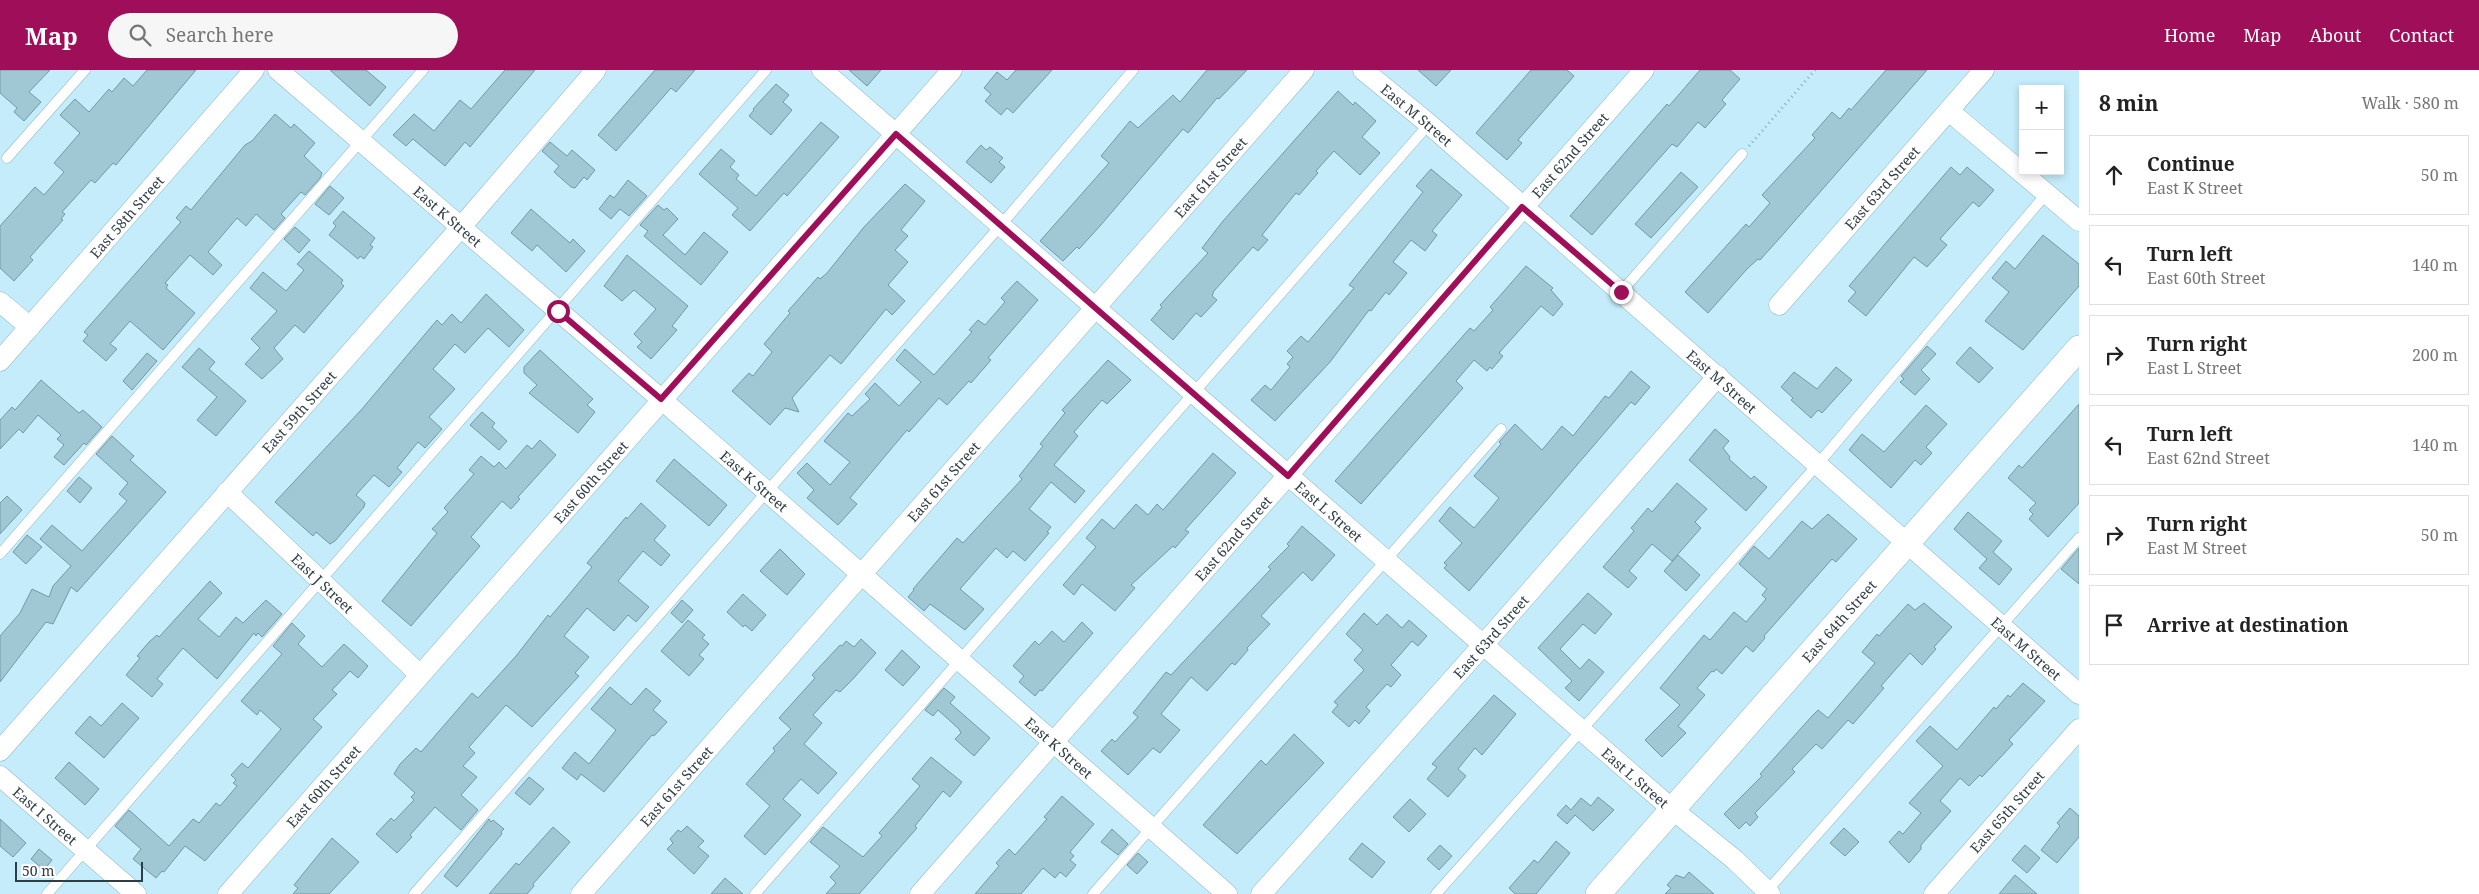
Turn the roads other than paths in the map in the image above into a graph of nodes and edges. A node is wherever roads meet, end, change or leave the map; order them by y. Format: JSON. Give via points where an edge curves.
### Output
{"nodes":[{"id":1,"x":85,"y":70,"type":"edge"},
{"id":2,"x":254,"y":70,"type":"edge"},
{"id":3,"x":278,"y":70,"type":"edge"},
{"id":4,"x":423,"y":70,"type":"edge"},
{"id":5,"x":596,"y":70,"type":"edge"},
{"id":6,"x":766,"y":70,"type":"edge"},
{"id":7,"x":822,"y":70,"type":"edge"},
{"id":8,"x":952,"y":70,"type":"edge"},
{"id":9,"x":1133,"y":70,"type":"edge"},
{"id":10,"x":1304,"y":70,"type":"edge"},
{"id":11,"x":1363,"y":70,"type":"edge"},
{"id":12,"x":1644,"y":70,"type":"edge"},
{"id":13,"x":1984,"y":70,"type":"edge"},
{"id":14,"x":1949,"y":111,"type":"junction"},
{"id":15,"x":1429,"y":124,"type":"junction"},
{"id":16,"x":896,"y":134,"type":"junction"},
{"id":17,"x":362,"y":141,"type":"junction"},
{"id":18,"x":1742,"y":154,"type":"road end"},
{"id":19,"x":7,"y":158,"type":"dead end"},
{"id":20,"x":2046,"y":194,"type":"junction"},
{"id":21,"x":1522,"y":207,"type":"junction"},
{"id":22,"x":2079,"y":222,"type":"edge"},
{"id":23,"x":1001,"y":225,"type":"junction"},
{"id":24,"x":461,"y":227,"type":"junction"},
{"id":25,"x":1621,"y":292,"type":"junction"},
{"id":26,"x":0,"y":302,"type":"edge"},
{"id":27,"x":1779,"y":305,"type":"dead end"},
{"id":28,"x":1096,"y":309,"type":"junction"},
{"id":29,"x":558,"y":311,"type":"junction"},
{"id":30,"x":30,"y":326,"type":"junction"},
{"id":31,"x":2079,"y":348,"type":"edge"},
{"id":32,"x":0,"y":361,"type":"edge"},
{"id":33,"x":1718,"y":376,"type":"junction"},
{"id":34,"x":1194,"y":393,"type":"junction"},
{"id":35,"x":661,"y":399,"type":"junction"},
{"id":36,"x":1501,"y":429,"type":"dead end"},
{"id":37,"x":1818,"y":464,"type":"junction"},
{"id":38,"x":1288,"y":476,"type":"junction"},
{"id":39,"x":227,"y":492,"type":"junction"},
{"id":40,"x":767,"y":492,"type":"junction"},
{"id":41,"x":2079,"y":538,"type":"edge"},
{"id":42,"x":1906,"y":542,"type":"junction"},
{"id":43,"x":0,"y":554,"type":"edge"},
{"id":44,"x":1386,"y":560,"type":"junction"},
{"id":45,"x":860,"y":575,"type":"junction"},
{"id":46,"x":321,"y":581,"type":"junction"},
{"id":47,"x":2003,"y":626,"type":"junction"},
{"id":48,"x":1484,"y":644,"type":"junction"},
{"id":49,"x":960,"y":661,"type":"junction"},
{"id":50,"x":419,"y":674,"type":"junction"},
{"id":51,"x":2079,"y":694,"type":"edge"},
{"id":52,"x":1581,"y":729,"type":"junction"},
{"id":53,"x":2079,"y":729,"type":"edge"},
{"id":54,"x":1054,"y":742,"type":"junction"},
{"id":55,"x":0,"y":751,"type":"edge"},
{"id":56,"x":0,"y":776,"type":"edge"},
{"id":57,"x":1672,"y":810,"type":"junction"},
{"id":58,"x":1151,"y":828,"type":"junction"},
{"id":59,"x":85,"y":850,"type":"junction"},
{"id":60,"x":1768,"y":892,"type":"edge"},
{"id":61,"x":47,"y":894,"type":"edge"},
{"id":62,"x":136,"y":894,"type":"edge"},
{"id":63,"x":228,"y":894,"type":"edge"},
{"id":64,"x":414,"y":894,"type":"edge"},
{"id":65,"x":581,"y":894,"type":"edge"},
{"id":66,"x":755,"y":894,"type":"edge"},
{"id":67,"x":920,"y":894,"type":"edge"},
{"id":68,"x":1093,"y":894,"type":"edge"},
{"id":69,"x":1227,"y":894,"type":"edge"},
{"id":70,"x":1261,"y":894,"type":"edge"},
{"id":71,"x":1436,"y":894,"type":"edge"},
{"id":72,"x":1598,"y":894,"type":"edge"},
{"id":73,"x":1934,"y":894,"type":"edge"}],
"edges":[{"from":1,"to":19,"type":"lane"},
{"from":2,"to":30,"type":"street","name":"East 58th Street"},
{"from":3,"to":17,"type":"street","name":"East K Street"},
{"from":4,"to":17,"type":"lane"},
{"from":5,"to":24,"type":"street","name":"East 59th Street"},
{"from":6,"to":29,"type":"lane"},
{"from":7,"to":16,"type":"street","name":"East L Street"},
{"from":8,"to":16,"type":"street","name":"East 60th Street"},
{"from":9,"to":23,"type":"lane"},
{"from":10,"to":28,"type":"street","name":"East 61st Street"},
{"from":11,"to":15,"type":"street","name":"East M Street"},
{"from":12,"to":21,"type":"street","name":"East 62nd Street"},
{"from":13,"to":14,"type":"street","name":"East 63rd Street"},
{"from":14,"to":20,"type":"street"},
{"from":14,"to":27,"type":"street","name":"East 63rd Street"},
{"from":15,"to":21,"type":"street","name":"East M Street"},
{"from":15,"to":34,"type":"lane"},
{"from":16,"to":23,"type":"street","name":"East L Street"},
{"from":16,"to":35,"type":"street","name":"East 60th Street"},
{"from":17,"to":24,"type":"street","name":"East K Street"},
{"from":17,"to":43,"type":"lane"},
{"from":18,"to":25,"type":"lane"},
{"from":20,"to":22,"type":"street"},
{"from":20,"to":37,"type":"lane"},
{"from":21,"to":25,"type":"street","name":"East M Street"},
{"from":21,"to":38,"type":"street","name":"East 62nd Street"},
{"from":23,"to":28,"type":"street","name":"East L Street"},
{"from":23,"to":40,"type":"lane"},
{"from":24,"to":29,"type":"street","name":"East K Street"},
{"from":24,"to":39,"type":"street","name":"East 59th Street"},
{"from":25,"to":33,"type":"street","name":"East M Street"},
{"from":26,"to":30,"type":"street"},
{"from":28,"to":34,"type":"street","name":"East L Street"},
{"from":28,"to":45,"type":"street","name":"East 61st Street"},
{"from":29,"to":35,"type":"street","name":"East K Street"},
{"from":29,"to":46,"type":"lane"},
{"from":30,"to":32,"type":"street","name":"East 58th Street"},
{"from":31,"to":42,"type":"street","name":"East 64th Street"},
{"from":33,"to":37,"type":"street","name":"East M Street"},
{"from":33,"to":48,"type":"street","name":"East 63rd Street"},
{"from":34,"to":38,"type":"street","name":"East L Street"},
{"from":34,"to":49,"type":"lane"},
{"from":35,"to":40,"type":"street","name":"East K Street"},
{"from":35,"to":50,"type":"street","name":"East 60th Street"},
{"from":36,"to":44,"type":"lane"},
{"from":37,"to":42,"type":"street","name":"East M Street"},
{"from":37,"to":52,"type":"lane"},
{"from":38,"to":44,"type":"street","name":"East L Street"},
{"from":38,"to":54,"type":"street","name":"East 62nd Street"},
{"from":39,"to":46,"type":"street","name":"East J Street"},
{"from":39,"to":55,"type":"street","name":"East 59th Street"},
{"from":40,"to":45,"type":"street","name":"East K Street"},
{"from":40,"to":64,"type":"lane"},
{"from":41,"to":47,"type":"lane"},
{"from":42,"to":47,"type":"street","name":"East M Street"},
{"from":42,"to":57,"type":"street","name":"East 64th Street"},
{"from":44,"to":48,"type":"street","name":"East L Street"},
{"from":44,"to":58,"type":"lane"},
{"from":45,"to":49,"type":"street","name":"East K Street"},
{"from":45,"to":65,"type":"street","name":"East 61st Street"},
{"from":46,"to":50,"type":"street","name":"East J Street"},
{"from":46,"to":59,"type":"lane"},
{"from":47,"to":51,"type":"street","name":"East M Street"},
{"from":47,"to":60,"type":"lane"},
{"from":48,"to":52,"type":"street","name":"East L Street"},
{"from":48,"to":70,"type":"street","name":"East 63rd Street"},
{"from":49,"to":54,"type":"street","name":"East K Street"},
{"from":49,"to":66,"type":"lane"},
{"from":50,"to":63,"type":"street","name":"East 60th Street"},
{"from":52,"to":57,"type":"street","name":"East L Street"},
{"from":52,"to":71,"type":"lane"},
{"from":53,"to":73,"type":"street","name":"East 65th Street"},
{"from":54,"to":58,"type":"street","name":"East K Street"},
{"from":54,"to":67,"type":"street","name":"East 62nd Street"},
{"from":56,"to":59,"type":"street","name":"East I Street"},
{"from":57,"to":60,"type":"street","name":"East L Street","via":[[1735,860]]},
{"from":57,"to":72,"type":"street","name":"East 64th Street"},
{"from":58,"to":68,"type":"lane"},
{"from":58,"to":69,"type":"street","name":"East K Street"},
{"from":59,"to":61,"type":"lane"},
{"from":59,"to":62,"type":"street","name":"East I Street"}]}
